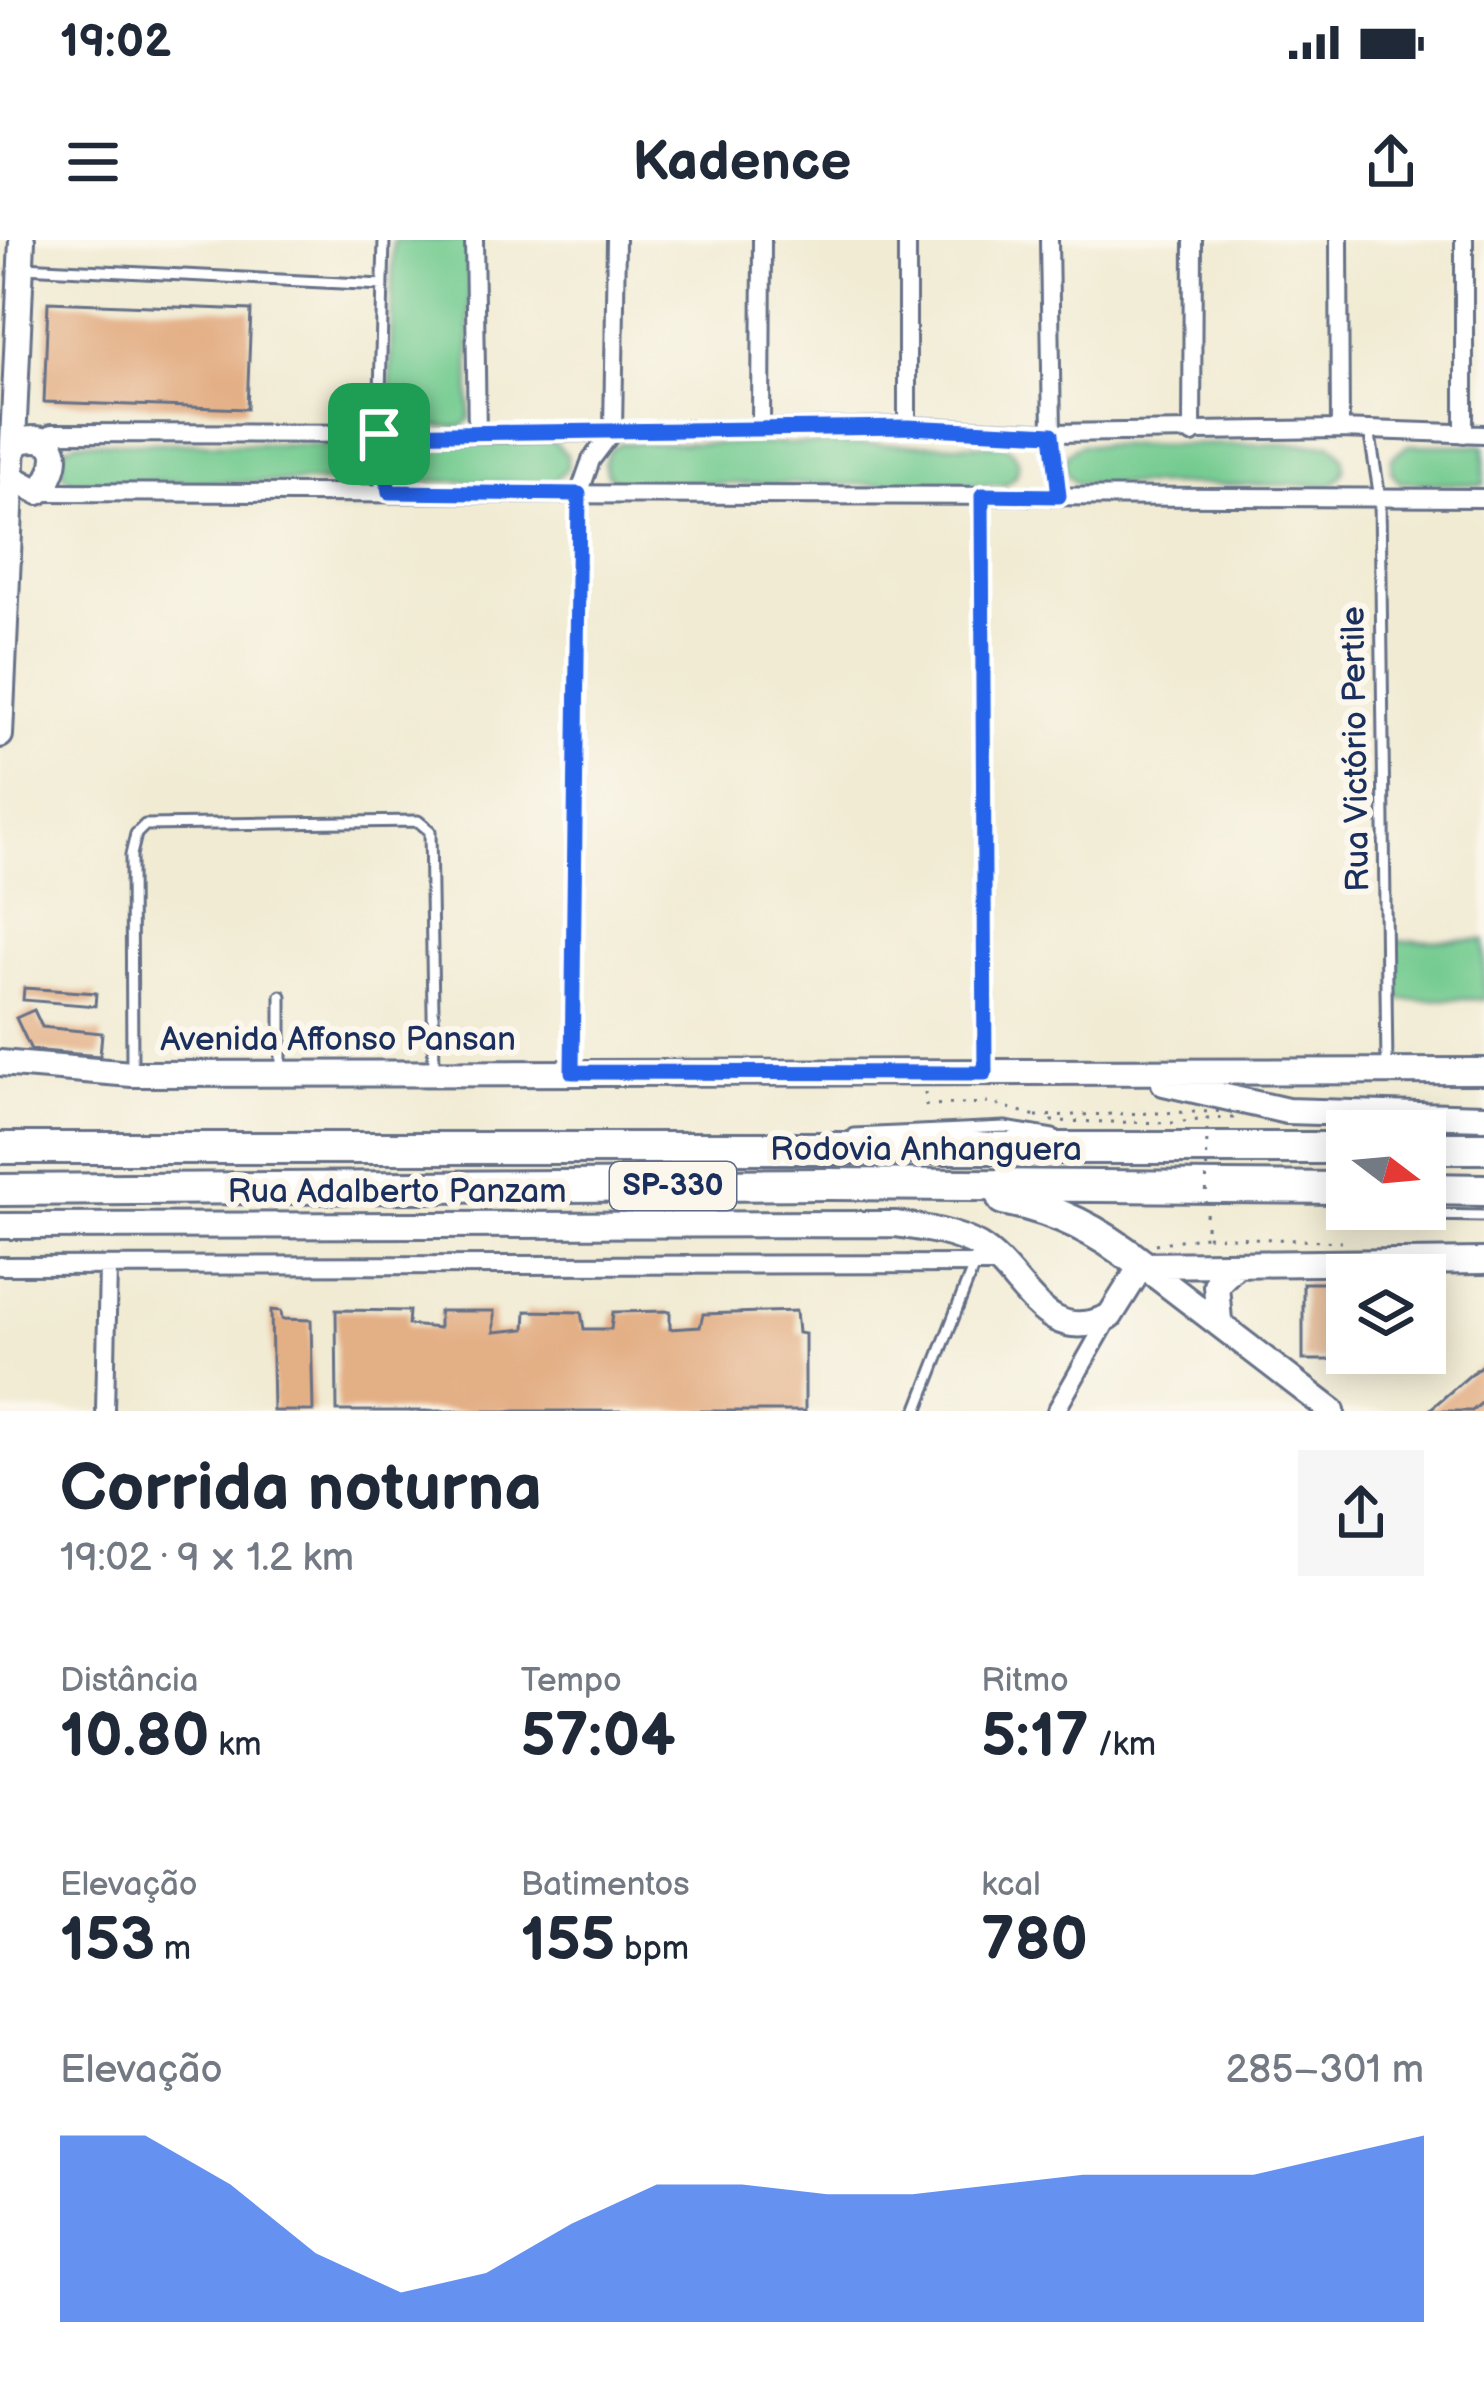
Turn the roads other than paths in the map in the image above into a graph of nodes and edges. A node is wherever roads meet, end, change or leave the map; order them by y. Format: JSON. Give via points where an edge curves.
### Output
{"nodes":[{"id":1,"x":22,"y":240,"type":"edge"},
{"id":2,"x":384,"y":240,"type":"edge"},
{"id":3,"x":474,"y":240,"type":"edge"},
{"id":4,"x":616,"y":240,"type":"edge"},
{"id":5,"x":762,"y":240,"type":"edge"},
{"id":6,"x":907,"y":240,"type":"edge"},
{"id":7,"x":1049,"y":240,"type":"edge"},
{"id":8,"x":1193,"y":240,"type":"edge"},
{"id":9,"x":1339,"y":240,"type":"edge"},
{"id":10,"x":1464,"y":240,"type":"edge"},
{"id":11,"x":21,"y":267,"type":"junction"},
{"id":12,"x":383,"y":285,"type":"junction"},
{"id":13,"x":16,"y":360,"type":"junction"},
{"id":14,"x":908,"y":427,"type":"junction"},
{"id":15,"x":761,"y":428,"type":"junction"},
{"id":16,"x":1340,"y":429,"type":"junction"},
{"id":17,"x":1369,"y":430,"type":"junction"},
{"id":18,"x":613,"y":431,"type":"junction"},
{"id":19,"x":379,"y":434,"type":"junction"},
{"id":20,"x":477,"y":434,"type":"junction"},
{"id":21,"x":1052,"y":434,"type":"junction"},
{"id":22,"x":1192,"y":434,"type":"junction"},
{"id":23,"x":1464,"y":434,"type":"junction"},
{"id":24,"x":1484,"y":434,"type":"edge"},
{"id":25,"x":48,"y":437,"type":"junction"},
{"id":26,"x":12,"y":465,"type":"junction"},
{"id":27,"x":39,"y":492,"type":"junction"},
{"id":28,"x":389,"y":492,"type":"junction"},
{"id":29,"x":579,"y":494,"type":"junction"},
{"id":30,"x":982,"y":495,"type":"junction"},
{"id":31,"x":1059,"y":496,"type":"junction"},
{"id":32,"x":1380,"y":498,"type":"junction"},
{"id":33,"x":1484,"y":498,"type":"edge"},
{"id":34,"x":7,"y":570,"type":"junction"},
{"id":35,"x":0,"y":735,"type":"edge"},
{"id":36,"x":280,"y":996,"type":"dead end"},
{"id":37,"x":0,"y":1063,"type":"edge"},
{"id":38,"x":1387,"y":1069,"type":"junction"},
{"id":39,"x":281,"y":1072,"type":"junction"},
{"id":40,"x":434,"y":1072,"type":"junction"},
{"id":41,"x":572,"y":1072,"type":"junction"},
{"id":42,"x":1484,"y":1072,"type":"edge"},
{"id":43,"x":985,"y":1073,"type":"junction"},
{"id":44,"x":1109,"y":1073,"type":"junction"},
{"id":45,"x":133,"y":1074,"type":"junction"},
{"id":46,"x":1387,"y":1110,"type":"edge"},
{"id":47,"x":1326,"y":1112,"type":"edge"},
{"id":48,"x":1446,"y":1115,"type":"edge"},
{"id":49,"x":1484,"y":1117,"type":"edge"},
{"id":50,"x":8,"y":1145,"type":"edge"},
{"id":51,"x":1326,"y":1148,"type":"edge"},
{"id":52,"x":1446,"y":1148,"type":"edge"},
{"id":53,"x":1484,"y":1148,"type":"edge"},
{"id":54,"x":829,"y":1184,"type":"junction"},
{"id":55,"x":1286,"y":1188,"type":"junction"},
{"id":56,"x":1326,"y":1188,"type":"edge"},
{"id":57,"x":1446,"y":1189,"type":"edge"},
{"id":58,"x":0,"y":1190,"type":"edge"},
{"id":59,"x":1484,"y":1190,"type":"edge"},
{"id":60,"x":1326,"y":1196,"type":"edge"},
{"id":61,"x":1446,"y":1215,"type":"edge"},
{"id":62,"x":1484,"y":1216,"type":"edge"},
{"id":63,"x":0,"y":1226,"type":"edge"},
{"id":64,"x":1484,"y":1262,"type":"edge"},
{"id":65,"x":988,"y":1264,"type":"junction"},
{"id":66,"x":1142,"y":1265,"type":"junction"},
{"id":67,"x":1236,"y":1265,"type":"junction"},
{"id":68,"x":0,"y":1266,"type":"edge"},
{"id":69,"x":107,"y":1266,"type":"junction"},
{"id":70,"x":1110,"y":1316,"type":"junction"},
{"id":71,"x":1219,"y":1322,"type":"junction"},
{"id":72,"x":105,"y":1411,"type":"edge"},
{"id":73,"x":917,"y":1411,"type":"edge"},
{"id":74,"x":1055,"y":1411,"type":"edge"},
{"id":75,"x":1332,"y":1411,"type":"edge"}],
"edges":[{"from":1,"to":11,"type":"main road"},
{"from":2,"to":12,"type":"lane"},
{"from":3,"to":20,"type":"street"},
{"from":4,"to":18,"type":"street"},
{"from":5,"to":15,"type":"street"},
{"from":6,"to":14,"type":"street"},
{"from":7,"to":21,"type":"street"},
{"from":8,"to":22,"type":"street"},
{"from":9,"to":16,"type":"street"},
{"from":10,"to":23,"type":"street"},
{"from":11,"to":12,"type":"lane"},
{"from":11,"to":13,"type":"main road"},
{"from":12,"to":19,"type":"lane"},
{"from":13,"to":25,"type":"main road","via":[[33,421]]},
{"from":13,"to":26,"type":"main road"},
{"from":14,"to":15,"type":"street"},
{"from":14,"to":21,"type":"street"},
{"from":15,"to":18,"type":"street"},
{"from":16,"to":17,"type":"street"},
{"from":16,"to":22,"type":"street"},
{"from":17,"to":23,"type":"street"},
{"from":17,"to":32,"type":"lane","name":"Rua Victório Pertile"},
{"from":18,"to":20,"type":"street"},
{"from":18,"to":29,"type":"street"},
{"from":19,"to":20,"type":"street"},
{"from":19,"to":25,"type":"street"},
{"from":19,"to":28,"type":"lane"},
{"from":21,"to":22,"type":"street"},
{"from":21,"to":31,"type":"street"},
{"from":23,"to":24,"type":"street"},
{"from":25,"to":26,"type":"main road","via":[[20,441]]},
{"from":25,"to":27,"type":"main road","via":[[57,462]]},
{"from":26,"to":27,"type":"main road"},
{"from":26,"to":34,"type":"main road"},
{"from":27,"to":28,"type":"street"},
{"from":27,"to":34,"type":"main road","via":[[27,505]]},
{"from":28,"to":29,"type":"street"},
{"from":29,"to":30,"type":"street"},
{"from":29,"to":41,"type":"lane"},
{"from":30,"to":31,"type":"street"},
{"from":30,"to":43,"type":"lane"},
{"from":31,"to":32,"type":"street"},
{"from":32,"to":33,"type":"street"},
{"from":32,"to":38,"type":"lane","name":"Rua Victório Pertile"},
{"from":34,"to":35,"type":"main road"},
{"from":36,"to":39,"type":"lane"},
{"from":37,"to":45,"type":"main road","name":"Avenida Affonso Pansan"},
{"from":38,"to":42,"type":"main road","name":"Avenida Affonso Pansan"},
{"from":38,"to":44,"type":"main road","name":"Avenida Affonso Pansan"},
{"from":38,"to":46,"type":"main road","via":[[1378,1082]]},
{"from":39,"to":40,"type":"main road","name":"Avenida Affonso Pansan"},
{"from":39,"to":45,"type":"main road","name":"Avenida Affonso Pansan"},
{"from":40,"to":41,"type":"main road","name":"Avenida Affonso Pansan"},
{"from":40,"to":45,"type":"lane","via":[[430,831],[418,821],[146,825],[130,855]]},
{"from":41,"to":43,"type":"main road","name":"Avenida Affonso Pansan"},
{"from":43,"to":44,"type":"main road","name":"Avenida Affonso Pansan"},
{"from":44,"to":47,"type":"main road","name":"Avenida Affonso Pansan","via":[[1287,1111]]},
{"from":48,"to":49,"type":"main road","name":"Avenida Affonso Pansan"},
{"from":50,"to":51,"type":"highway","name":"Rodovia Anhanguera","number":"SP-330"},
{"from":52,"to":53,"type":"highway"},
{"from":54,"to":55,"type":"highway","name":"Rodovia Anhanguera","number":"SP-330"},
{"from":54,"to":58,"type":"highway","name":"Rodovia Anhanguera","number":"SP-330"},
{"from":54,"to":66,"type":"highway","via":[[1036,1205],[1100,1233]]},
{"from":55,"to":56,"type":"highway","name":"Rodovia Anhanguera","number":"SP-330"},
{"from":55,"to":60,"type":"lane"},
{"from":57,"to":59,"type":"highway"},
{"from":61,"to":62,"type":"lane"},
{"from":63,"to":65,"type":"main road","name":"Rua Adalberto Panzam","via":[[896,1224],[953,1235],[980,1247]]},
{"from":64,"to":67,"type":"main road"},
{"from":65,"to":69,"type":"street"},
{"from":65,"to":70,"type":"main road","name":"Rua Adalberto Panzam","via":[[1051,1316],[1080,1324]]},
{"from":65,"to":73,"type":"lane"},
{"from":66,"to":67,"type":"main road"},
{"from":66,"to":70,"type":"main road"},
{"from":66,"to":71,"type":"main road"},
{"from":67,"to":71,"type":"main road","via":[[1216,1285]]},
{"from":68,"to":69,"type":"street"},
{"from":69,"to":72,"type":"street"},
{"from":70,"to":74,"type":"street"},
{"from":71,"to":75,"type":"main road"}]}
